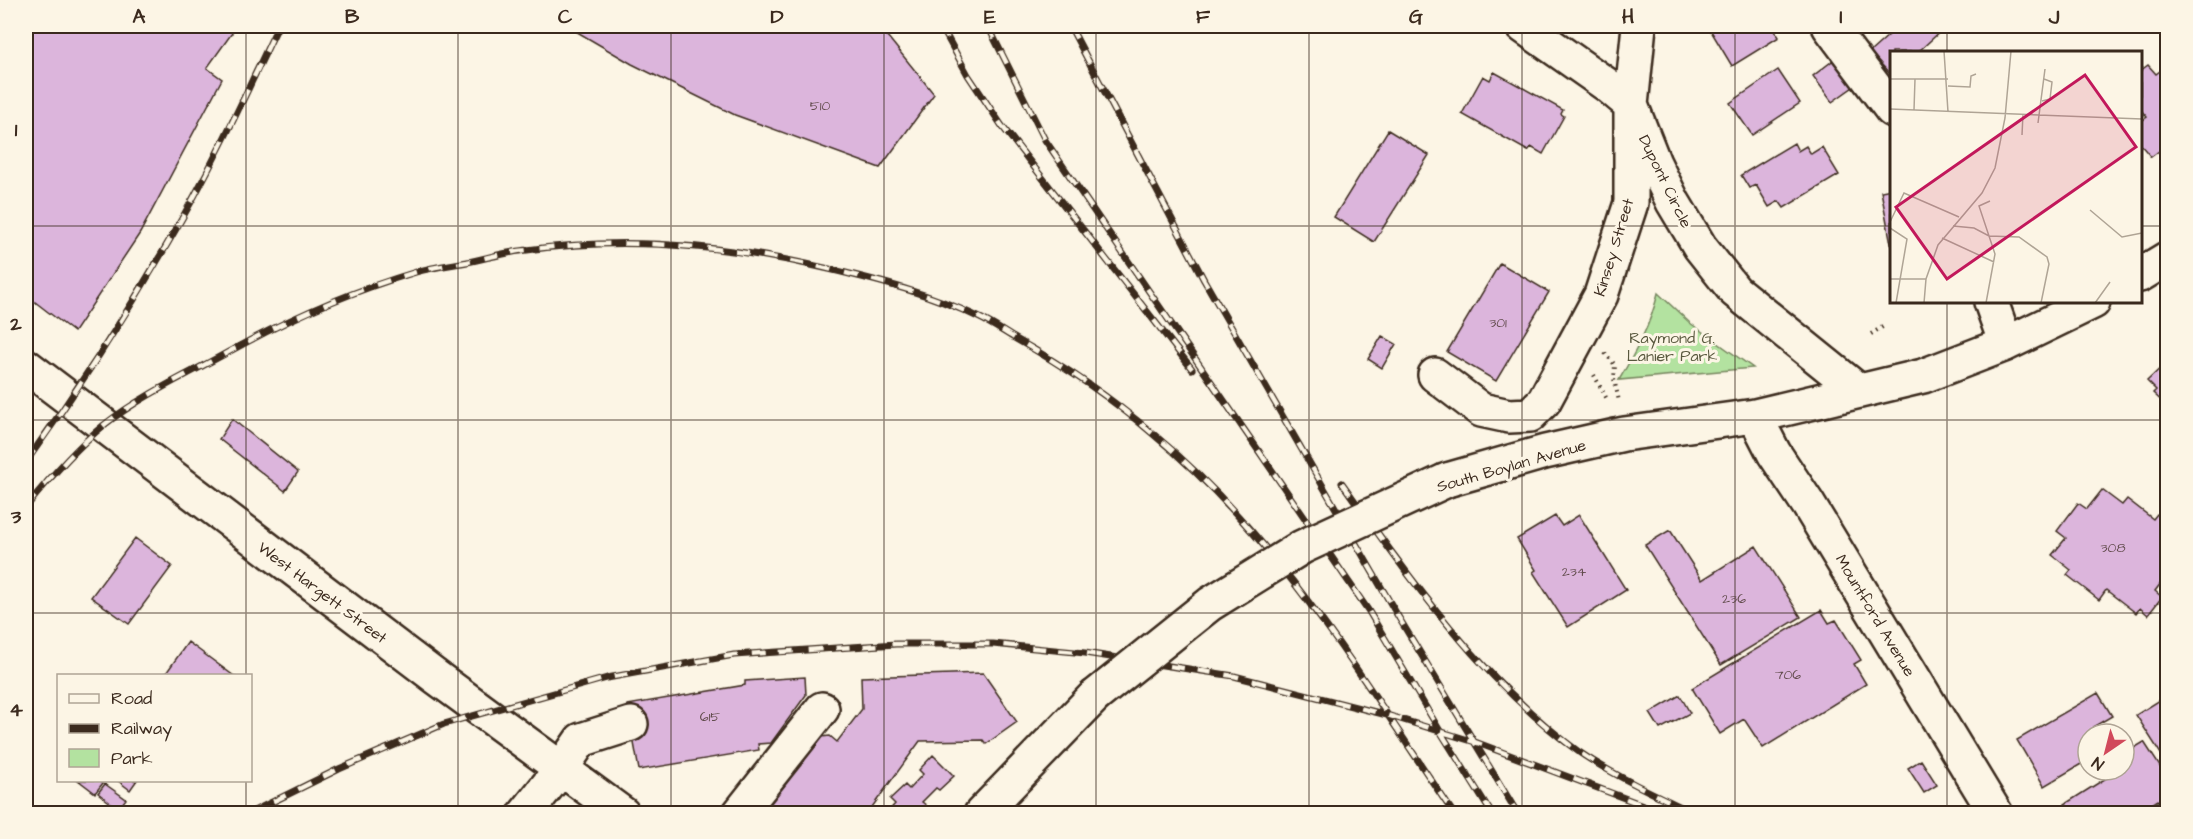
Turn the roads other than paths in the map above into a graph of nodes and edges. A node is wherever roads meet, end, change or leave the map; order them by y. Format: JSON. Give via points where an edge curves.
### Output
{"nodes":[{"id":1,"x":1523,"y":26,"type":"edge"},
{"id":2,"x":1638,"y":26,"type":"edge"},
{"id":3,"x":1829,"y":26,"type":"edge"},
{"id":4,"x":1631,"y":105,"type":"junction"},
{"id":5,"x":1890,"y":107,"type":"edge"},
{"id":6,"x":2168,"y":258,"type":"edge"},
{"id":7,"x":2142,"y":274,"type":"edge"},
{"id":8,"x":1991,"y":303,"type":"edge"},
{"id":9,"x":2091,"y":303,"type":"edge"},
{"id":10,"x":2006,"y":344,"type":"junction"},
{"id":11,"x":26,"y":366,"type":"edge"},
{"id":12,"x":1435,"y":375,"type":"dead end"},
{"id":13,"x":1859,"y":391,"type":"junction"},
{"id":14,"x":1755,"y":417,"type":"junction"},
{"id":15,"x":822,"y":709,"type":"dead end"},
{"id":16,"x":631,"y":724,"type":"dead end"},
{"id":17,"x":561,"y":769,"type":"junction"},
{"id":18,"x":525,"y":813,"type":"edge"},
{"id":19,"x":623,"y":813,"type":"edge"},
{"id":20,"x":738,"y":813,"type":"edge"},
{"id":21,"x":981,"y":813,"type":"edge"},
{"id":22,"x":1996,"y":813,"type":"edge"}],
"edges":[{"from":1,"to":4,"type":"street","name":"Dupont Circle"},
{"from":2,"to":4,"type":"street","name":"Kinsey Street"},
{"from":3,"to":5,"type":"street"},
{"from":4,"to":12,"type":"street","name":"Kinsey Street","via":[[1630,203],[1600,294],[1544,401],[1530,415],[1509,416],[1481,410]]},
{"from":4,"to":13,"type":"street","name":"Dupont Circle","via":[[1673,202],[1700,247],[1735,291]]},
{"from":6,"to":7,"type":"street"},
{"from":8,"to":10,"type":"street"},
{"from":9,"to":10,"type":"street","name":"South Boylan Avenue"},
{"from":10,"to":13,"type":"street","name":"South Boylan Avenue","via":[[1923,376]]},
{"from":11,"to":17,"type":"street","name":"West Hargett Street"},
{"from":13,"to":14,"type":"street","name":"South Boylan Avenue"},
{"from":14,"to":21,"type":"street","name":"South Boylan Avenue","bridge":true,"via":[[1624,434],[1447,480],[1302,547],[1210,604],[1095,697]]},
{"from":14,"to":22,"type":"street","name":"Mountford Avenue"},
{"from":15,"to":20,"type":"street"},
{"from":16,"to":17,"type":"street","via":[[581,740]]},
{"from":17,"to":18,"type":"street"},
{"from":17,"to":19,"type":"street","name":"West Hargett Street"}]}
